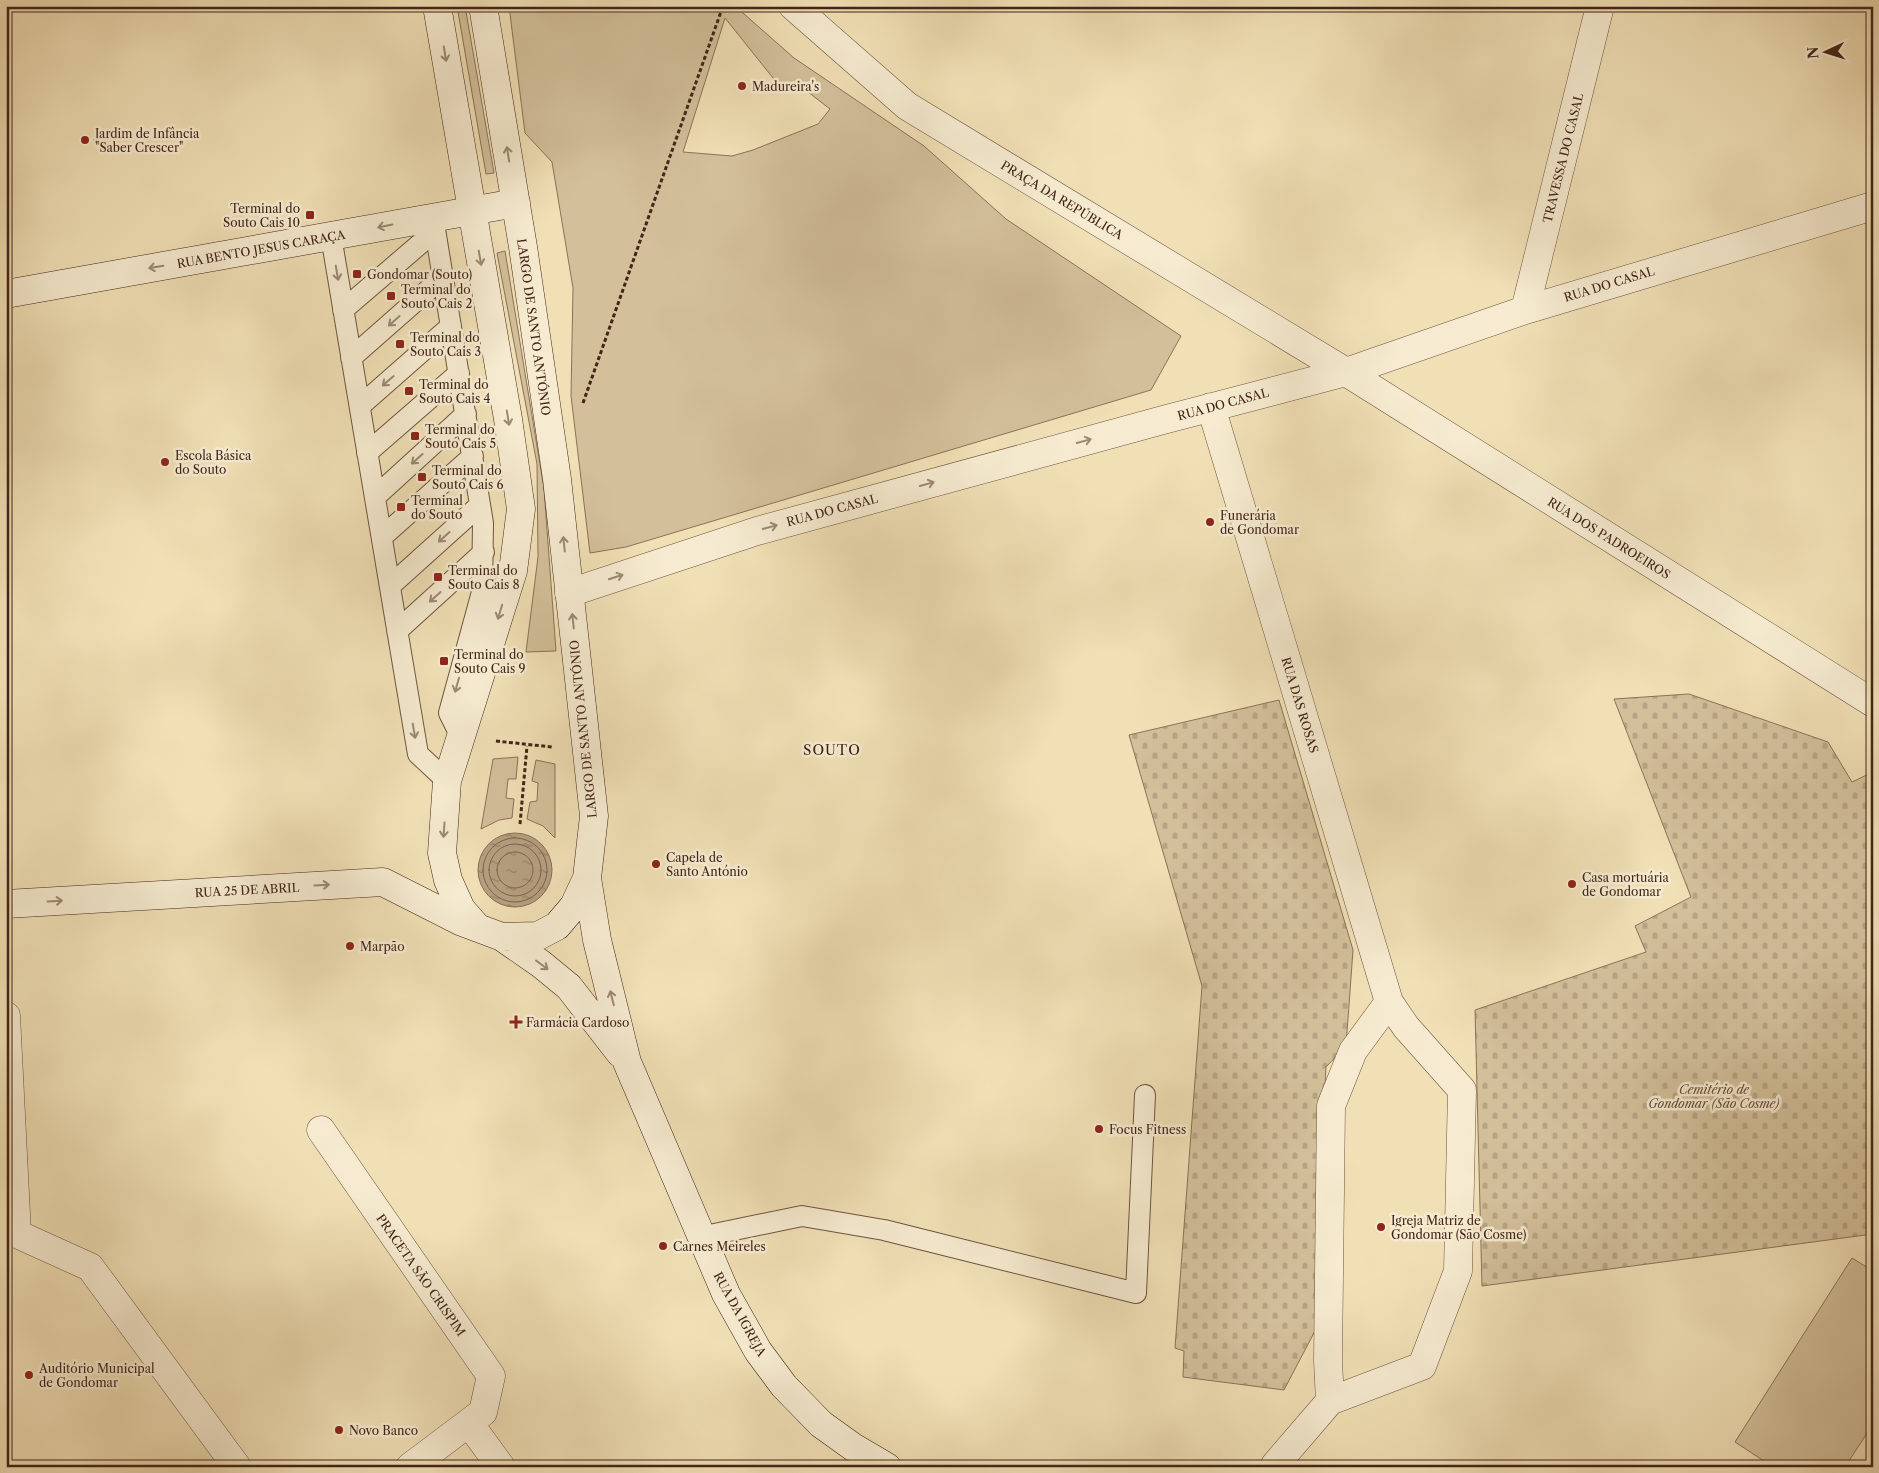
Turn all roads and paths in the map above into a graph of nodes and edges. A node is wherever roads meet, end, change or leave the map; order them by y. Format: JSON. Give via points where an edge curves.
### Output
{"nodes":[{"id":1,"x":437,"y":6,"type":"edge"},
{"id":2,"x":483,"y":6,"type":"edge"},
{"id":3,"x":723,"y":6,"type":"edge"},
{"id":4,"x":794,"y":6,"type":"edge"},
{"id":5,"x":1600,"y":6,"type":"edge"},
{"id":6,"x":516,"y":203,"type":"junction"},
{"id":7,"x":1873,"y":206,"type":"edge"},
{"id":8,"x":471,"y":210,"type":"junction"},
{"id":9,"x":434,"y":224,"type":"junction"},
{"id":10,"x":331,"y":236,"type":"junction"},
{"id":11,"x":443,"y":277,"type":"junction"},
{"id":12,"x":6,"y":294,"type":"edge"},
{"id":13,"x":343,"y":310,"type":"junction"},
{"id":14,"x":1525,"y":310,"type":"junction"},
{"id":15,"x":451,"y":326,"type":"junction"},
{"id":16,"x":352,"y":358,"type":"junction"},
{"id":17,"x":1346,"y":372,"type":"junction"},
{"id":18,"x":459,"y":373,"type":"junction"},
{"id":19,"x":583,"y":405,"type":"dead end"},
{"id":20,"x":360,"y":406,"type":"junction"},
{"id":21,"x":1211,"y":407,"type":"junction"},
{"id":22,"x":466,"y":414,"type":"junction"},
{"id":23,"x":367,"y":453,"type":"junction"},
{"id":24,"x":473,"y":456,"type":"junction"},
{"id":25,"x":375,"y":497,"type":"junction"},
{"id":26,"x":480,"y":505,"type":"junction"},
{"id":27,"x":382,"y":537,"type":"junction"},
{"id":28,"x":484,"y":552,"type":"junction"},
{"id":29,"x":390,"y":586,"type":"junction"},
{"id":30,"x":570,"y":593,"type":"junction"},
{"id":31,"x":397,"y":631,"type":"junction"},
{"id":32,"x":1873,"y":704,"type":"edge"},
{"id":33,"x":461,"y":737,"type":"junction"},
{"id":34,"x":527,"y":746,"type":"junction"},
{"id":35,"x":586,"y":749,"type":"junction"},
{"id":36,"x":447,"y":781,"type":"junction"},
{"id":37,"x":520,"y":824,"type":"dead end"},
{"id":38,"x":587,"y":878,"type":"junction"},
{"id":39,"x":6,"y":904,"type":"edge"},
{"id":40,"x":477,"y":927,"type":"junction"},
{"id":41,"x":502,"y":937,"type":"junction"},
{"id":42,"x":1390,"y":1002,"type":"junction"},
{"id":43,"x":6,"y":1016,"type":"edge"},
{"id":44,"x":628,"y":1062,"type":"junction"},
{"id":45,"x":1145,"y":1095,"type":"dead end"},
{"id":46,"x":321,"y":1130,"type":"dead end"},
{"id":47,"x":12,"y":1234,"type":"edge"},
{"id":48,"x":700,"y":1237,"type":"junction"},
{"id":49,"x":1330,"y":1401,"type":"junction"},
{"id":50,"x":469,"y":1423,"type":"junction"},
{"id":51,"x":1275,"y":1464,"type":"dead end"},
{"id":52,"x":237,"y":1467,"type":"edge"},
{"id":53,"x":410,"y":1467,"type":"edge"},
{"id":54,"x":501,"y":1467,"type":"edge"},
{"id":55,"x":887,"y":1467,"type":"edge"}],
"edges":[{"from":1,"to":8,"type":"street","name":"LARGO DE SANTO ANTÓNIO","one_way":true},
{"from":6,"to":2,"type":"street","name":"LARGO DE SANTO ANTÓNIO","one_way":true},
{"from":3,"to":19,"type":"path"},
{"from":4,"to":17,"type":"street","name":"PRAÇA DA REPÚBLICA","via":[[907,106]]},
{"from":5,"to":14,"type":"street","name":"TRAVESSA DO CASAL"},
{"from":6,"to":8,"type":"street","name":"RUA BENTO JESUS CARAÇA"},
{"from":30,"to":6,"type":"street","name":"LARGO DE SANTO ANTÓNIO","one_way":true,"via":[[557,479]]},
{"from":7,"to":14,"type":"street","name":"RUA DO CASAL"},
{"from":8,"to":9,"type":"street","name":"RUA BENTO JESUS CARAÇA"},
{"from":8,"to":33,"type":"street","name":"LARGO DE SANTO ANTÓNIO","one_way":true,"via":[[521,509],[513,571]]},
{"from":9,"to":10,"type":"street","name":"RUA BENTO JESUS CARAÇA","one_way":true},
{"from":9,"to":11,"type":"lane"},
{"from":9,"to":13,"type":"lane"},
{"from":10,"to":12,"type":"street","name":"RUA BENTO JESUS CARAÇA","one_way":true},
{"from":10,"to":13,"type":"lane","one_way":true},
{"from":11,"to":15,"type":"lane"},
{"from":11,"to":16,"type":"lane","one_way":true},
{"from":13,"to":16,"type":"lane"},
{"from":14,"to":17,"type":"street","name":"RUA DO CASAL"},
{"from":15,"to":18,"type":"lane"},
{"from":15,"to":20,"type":"lane","one_way":true},
{"from":16,"to":20,"type":"lane"},
{"from":17,"to":21,"type":"street","name":"RUA DO CASAL"},
{"from":17,"to":32,"type":"street","name":"RUA DOS PADROEIROS"},
{"from":18,"to":22,"type":"lane"},
{"from":18,"to":23,"type":"lane"},
{"from":20,"to":23,"type":"lane"},
{"from":30,"to":21,"type":"street","name":"RUA DO CASAL","one_way":true,"via":[[756,531]]},
{"from":21,"to":42,"type":"street","name":"RUA DAS ROSAS"},
{"from":22,"to":24,"type":"lane"},
{"from":22,"to":25,"type":"lane","one_way":true},
{"from":23,"to":25,"type":"lane"},
{"from":24,"to":26,"type":"lane"},
{"from":24,"to":27,"type":"lane"},
{"from":25,"to":27,"type":"lane"},
{"from":26,"to":28,"type":"lane"},
{"from":26,"to":29,"type":"lane","one_way":true},
{"from":27,"to":29,"type":"lane"},
{"from":28,"to":31,"type":"lane","one_way":true},
{"from":28,"to":33,"type":"lane","one_way":true,"via":[[482,592],[449,713]]},
{"from":29,"to":31,"type":"lane"},
{"from":35,"to":30,"type":"street","name":"LARGO DE SANTO ANTÓNIO","one_way":true},
{"from":31,"to":36,"type":"lane","one_way":true,"via":[[418,754]]},
{"from":33,"to":34,"type":"path"},
{"from":33,"to":36,"type":"street","name":"LARGO DE SANTO ANTÓNIO"},
{"from":34,"to":35,"type":"path"},
{"from":34,"to":37,"type":"path"},
{"from":35,"to":38,"type":"street","name":"LARGO DE SANTO ANTÓNIO","via":[[594,816]]},
{"from":36,"to":40,"type":"street","name":"LARGO DE SANTO ANTÓNIO","one_way":true,"via":[[442,853],[448,880],[461,909]]},
{"from":38,"to":41,"type":"street","name":"LARGO DE SANTO ANTÓNIO","via":[[574,906],[557,926],[538,936]]},
{"from":44,"to":38,"type":"street","name":"RUA DA IGREJA","one_way":true,"via":[[597,940]]},
{"from":39,"to":40,"type":"street","name":"RUA 25 DE ABRIL","one_way":true,"via":[[383,882]]},
{"from":40,"to":41,"type":"street","name":"LARGO DE SANTO ANTÓNIO"},
{"from":41,"to":44,"type":"street","name":"RUA DA IGREJA","one_way":true,"via":[[569,987]]},
{"from":42,"to":49,"type":"street","via":[[1353,1051],[1331,1106]]},
{"from":42,"to":49,"type":"street","name":"RUA DAS ROSAS","via":[[1406,1027],[1462,1090],[1458,1270],[1422,1366]]},
{"from":43,"to":47,"type":"street"},
{"from":44,"to":48,"type":"street","name":"RUA DA IGREJA"},
{"from":45,"to":48,"type":"lane","via":[[1136,1292],[884,1230],[802,1216]]},
{"from":46,"to":50,"type":"street","name":"PRACETA SÃO CRISPIM","via":[[491,1376],[483,1412]]},
{"from":47,"to":52,"type":"street","via":[[90,1267]]},
{"from":48,"to":55,"type":"street","name":"RUA DA IGREJA","via":[[726,1294],[758,1351],[784,1386],[821,1424]]},
{"from":49,"to":51,"type":"street"},
{"from":50,"to":53,"type":"street","name":"PRACETA SÃO CRISPIM"},
{"from":50,"to":54,"type":"street"}]}
